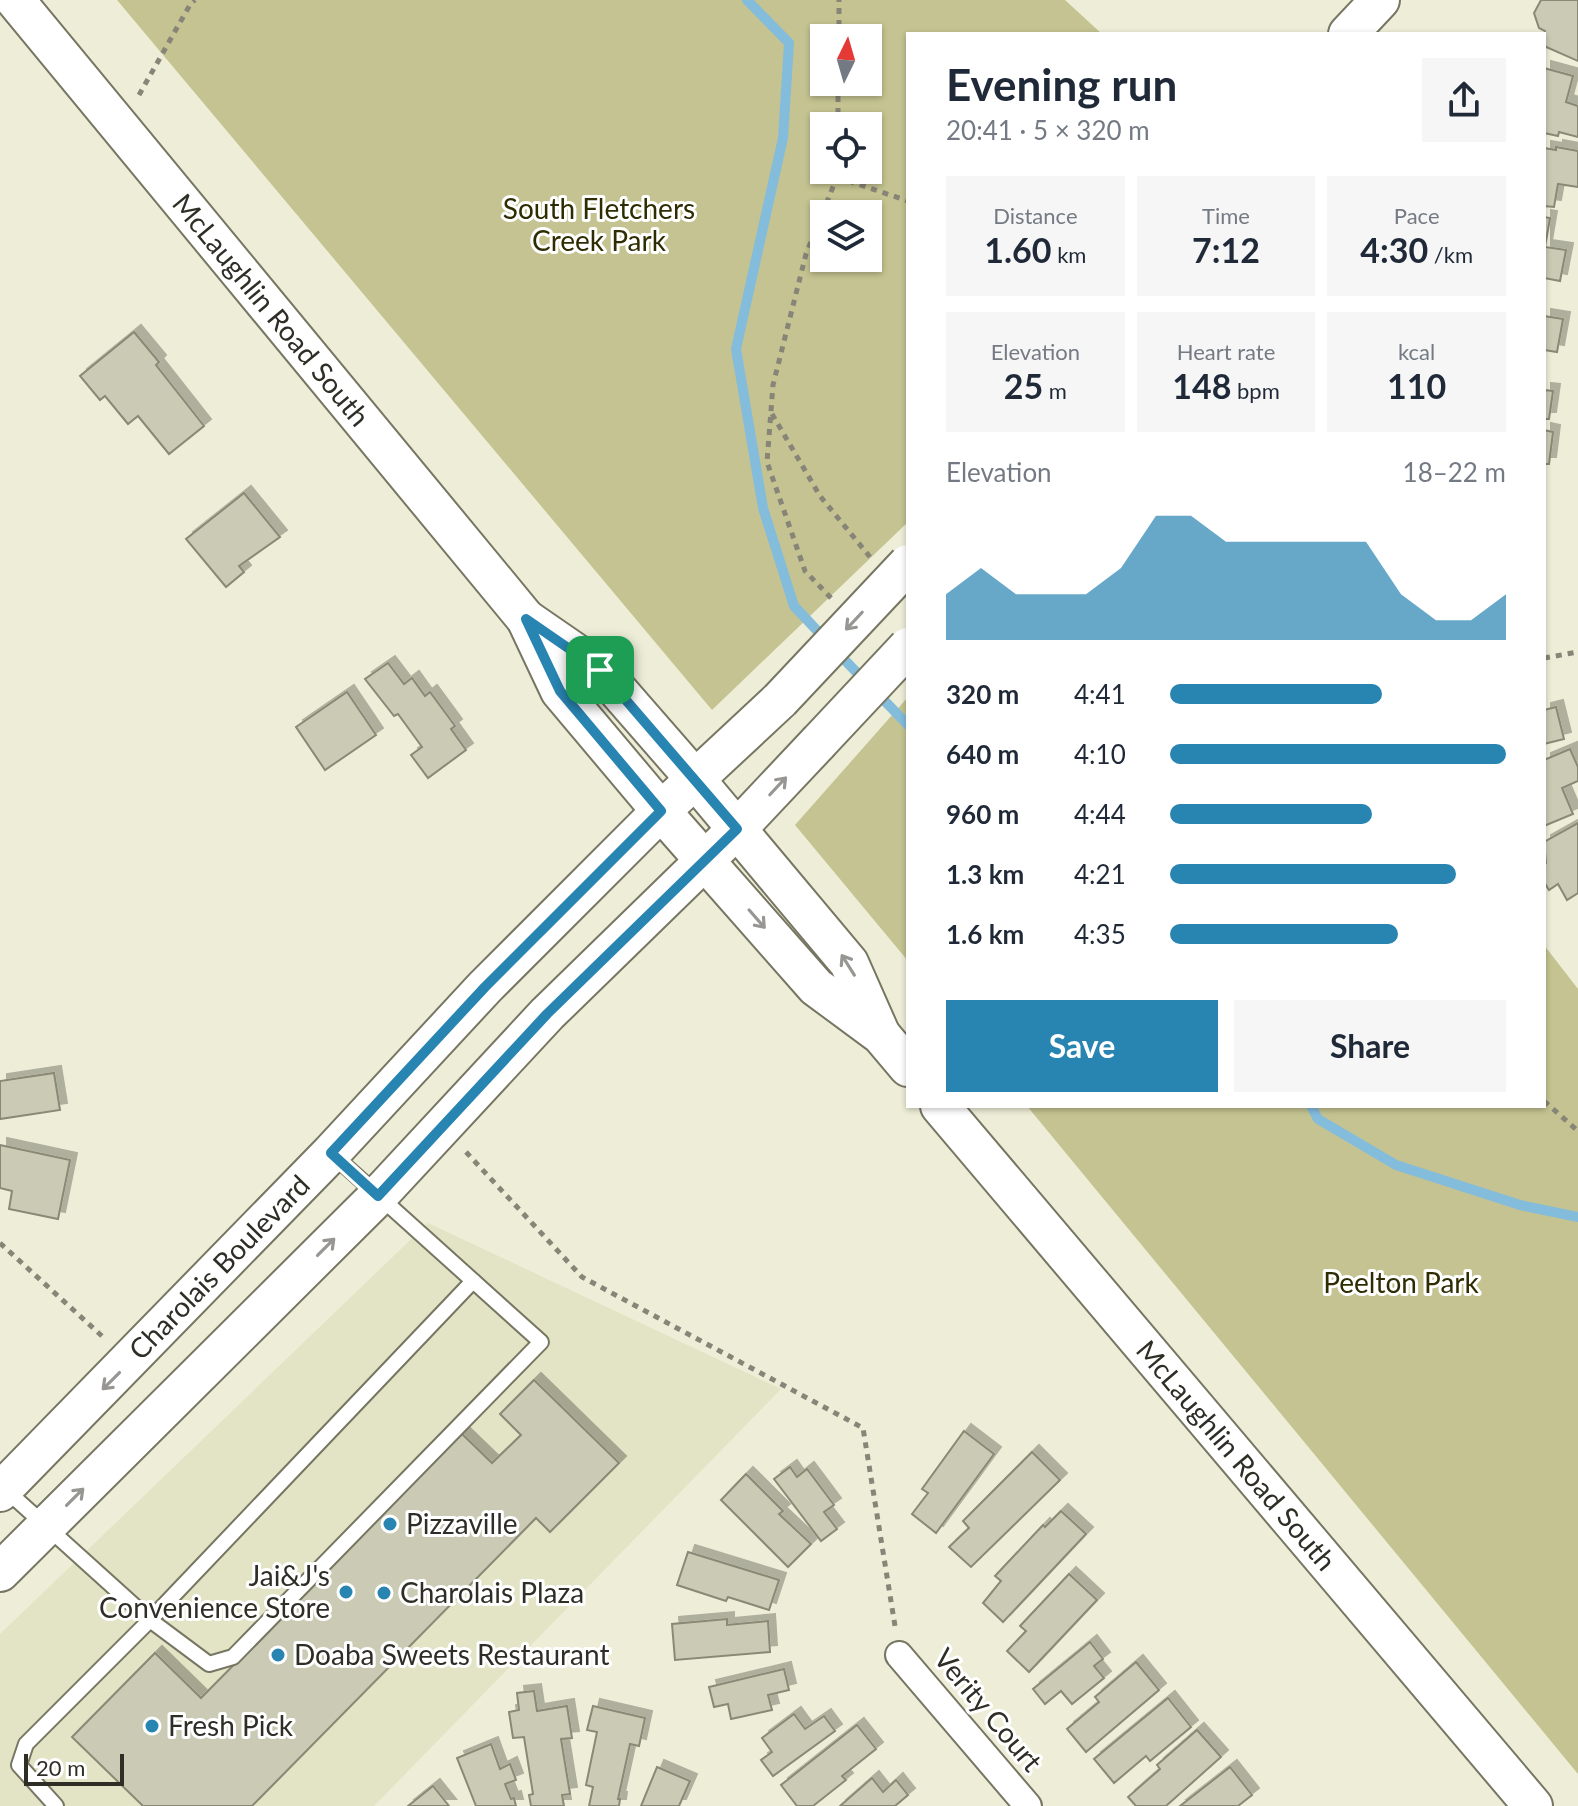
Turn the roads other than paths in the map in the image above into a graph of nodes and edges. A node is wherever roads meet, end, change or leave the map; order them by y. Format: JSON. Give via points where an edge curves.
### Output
{"nodes":[{"id":1,"x":15,"y":0,"type":"edge"},
{"id":2,"x":1380,"y":0,"type":"edge"},
{"id":3,"x":1350,"y":32,"type":"edge"},
{"id":4,"x":900,"y":573,"type":"edge"},
{"id":5,"x":526,"y":619,"type":"junction"},
{"id":6,"x":906,"y":649,"type":"edge"},
{"id":7,"x":695,"y":779,"type":"junction"},
{"id":8,"x":661,"y":811,"type":"junction"},
{"id":9,"x":737,"y":829,"type":"junction"},
{"id":10,"x":705,"y":861,"type":"junction"},
{"id":11,"x":881,"y":1035,"type":"junction"},
{"id":12,"x":906,"y":1065,"type":"edge"},
{"id":13,"x":942,"y":1108,"type":"edge"},
{"id":14,"x":331,"y":1153,"type":"junction"},
{"id":15,"x":378,"y":1196,"type":"junction"},
{"id":16,"x":473,"y":1281,"type":"junction"},
{"id":17,"x":2,"y":1490,"type":"edge"},
{"id":18,"x":47,"y":1525,"type":"junction"},
{"id":19,"x":0,"y":1572,"type":"edge"},
{"id":20,"x":150,"y":1620,"type":"junction"},
{"id":21,"x":899,"y":1655,"type":"road end"},
{"id":22,"x":56,"y":1806,"type":"edge"},
{"id":23,"x":1028,"y":1806,"type":"edge"},
{"id":24,"x":1533,"y":1806,"type":"edge"}],
"edges":[{"from":1,"to":5,"type":"main road","name":"McLaughlin Road South"},
{"from":2,"to":3,"type":"main road"},
{"from":4,"to":7,"type":"main road","name":"Charolais Boulevard","one_way":true,"bridge":true,"via":[[780,700]]},
{"from":5,"to":7,"type":"main road","name":"McLaughlin Road South","via":[[600,670]]},
{"from":5,"to":8,"type":"main road","name":"McLaughlin Road South","via":[[560,691]]},
{"from":9,"to":6,"type":"main road","name":"Charolais Boulevard","one_way":true,"bridge":true},
{"from":7,"to":8,"type":"main road","name":"Charolais Boulevard"},
{"from":7,"to":9,"type":"main road","name":"McLaughlin Road South"},
{"from":8,"to":10,"type":"main road","name":"McLaughlin Road South"},
{"from":8,"to":14,"type":"main road","name":"Charolais Boulevard","via":[[485,987]]},
{"from":9,"to":10,"type":"main road","name":"Charolais Boulevard"},
{"from":11,"to":9,"type":"main road","name":"McLaughlin Road South","one_way":true,"via":[[849,963]]},
{"from":10,"to":11,"type":"main road","name":"McLaughlin Road South","one_way":true,"via":[[816,987]]},
{"from":10,"to":15,"type":"main road","name":"Charolais Boulevard","via":[[547,1014]]},
{"from":11,"to":12,"type":"main road","name":"McLaughlin Road South"},
{"from":13,"to":24,"type":"main road","name":"McLaughlin Road South"},
{"from":14,"to":15,"type":"lane"},
{"from":14,"to":17,"type":"main road","name":"Charolais Boulevard","one_way":true},
{"from":15,"to":16,"type":"lane"},
{"from":18,"to":15,"type":"main road","name":"Charolais Boulevard","one_way":true},
{"from":16,"to":20,"type":"lane"},
{"from":16,"to":20,"type":"lane","via":[[541,1342],[233,1657],[209,1664]]},
{"from":17,"to":18,"type":"lane"},
{"from":18,"to":19,"type":"main road","name":"Charolais Boulevard"},
{"from":18,"to":20,"type":"lane"},
{"from":20,"to":22,"type":"lane","via":[[26,1744],[19,1765]]},
{"from":21,"to":23,"type":"street","name":"Verity Court"}]}
